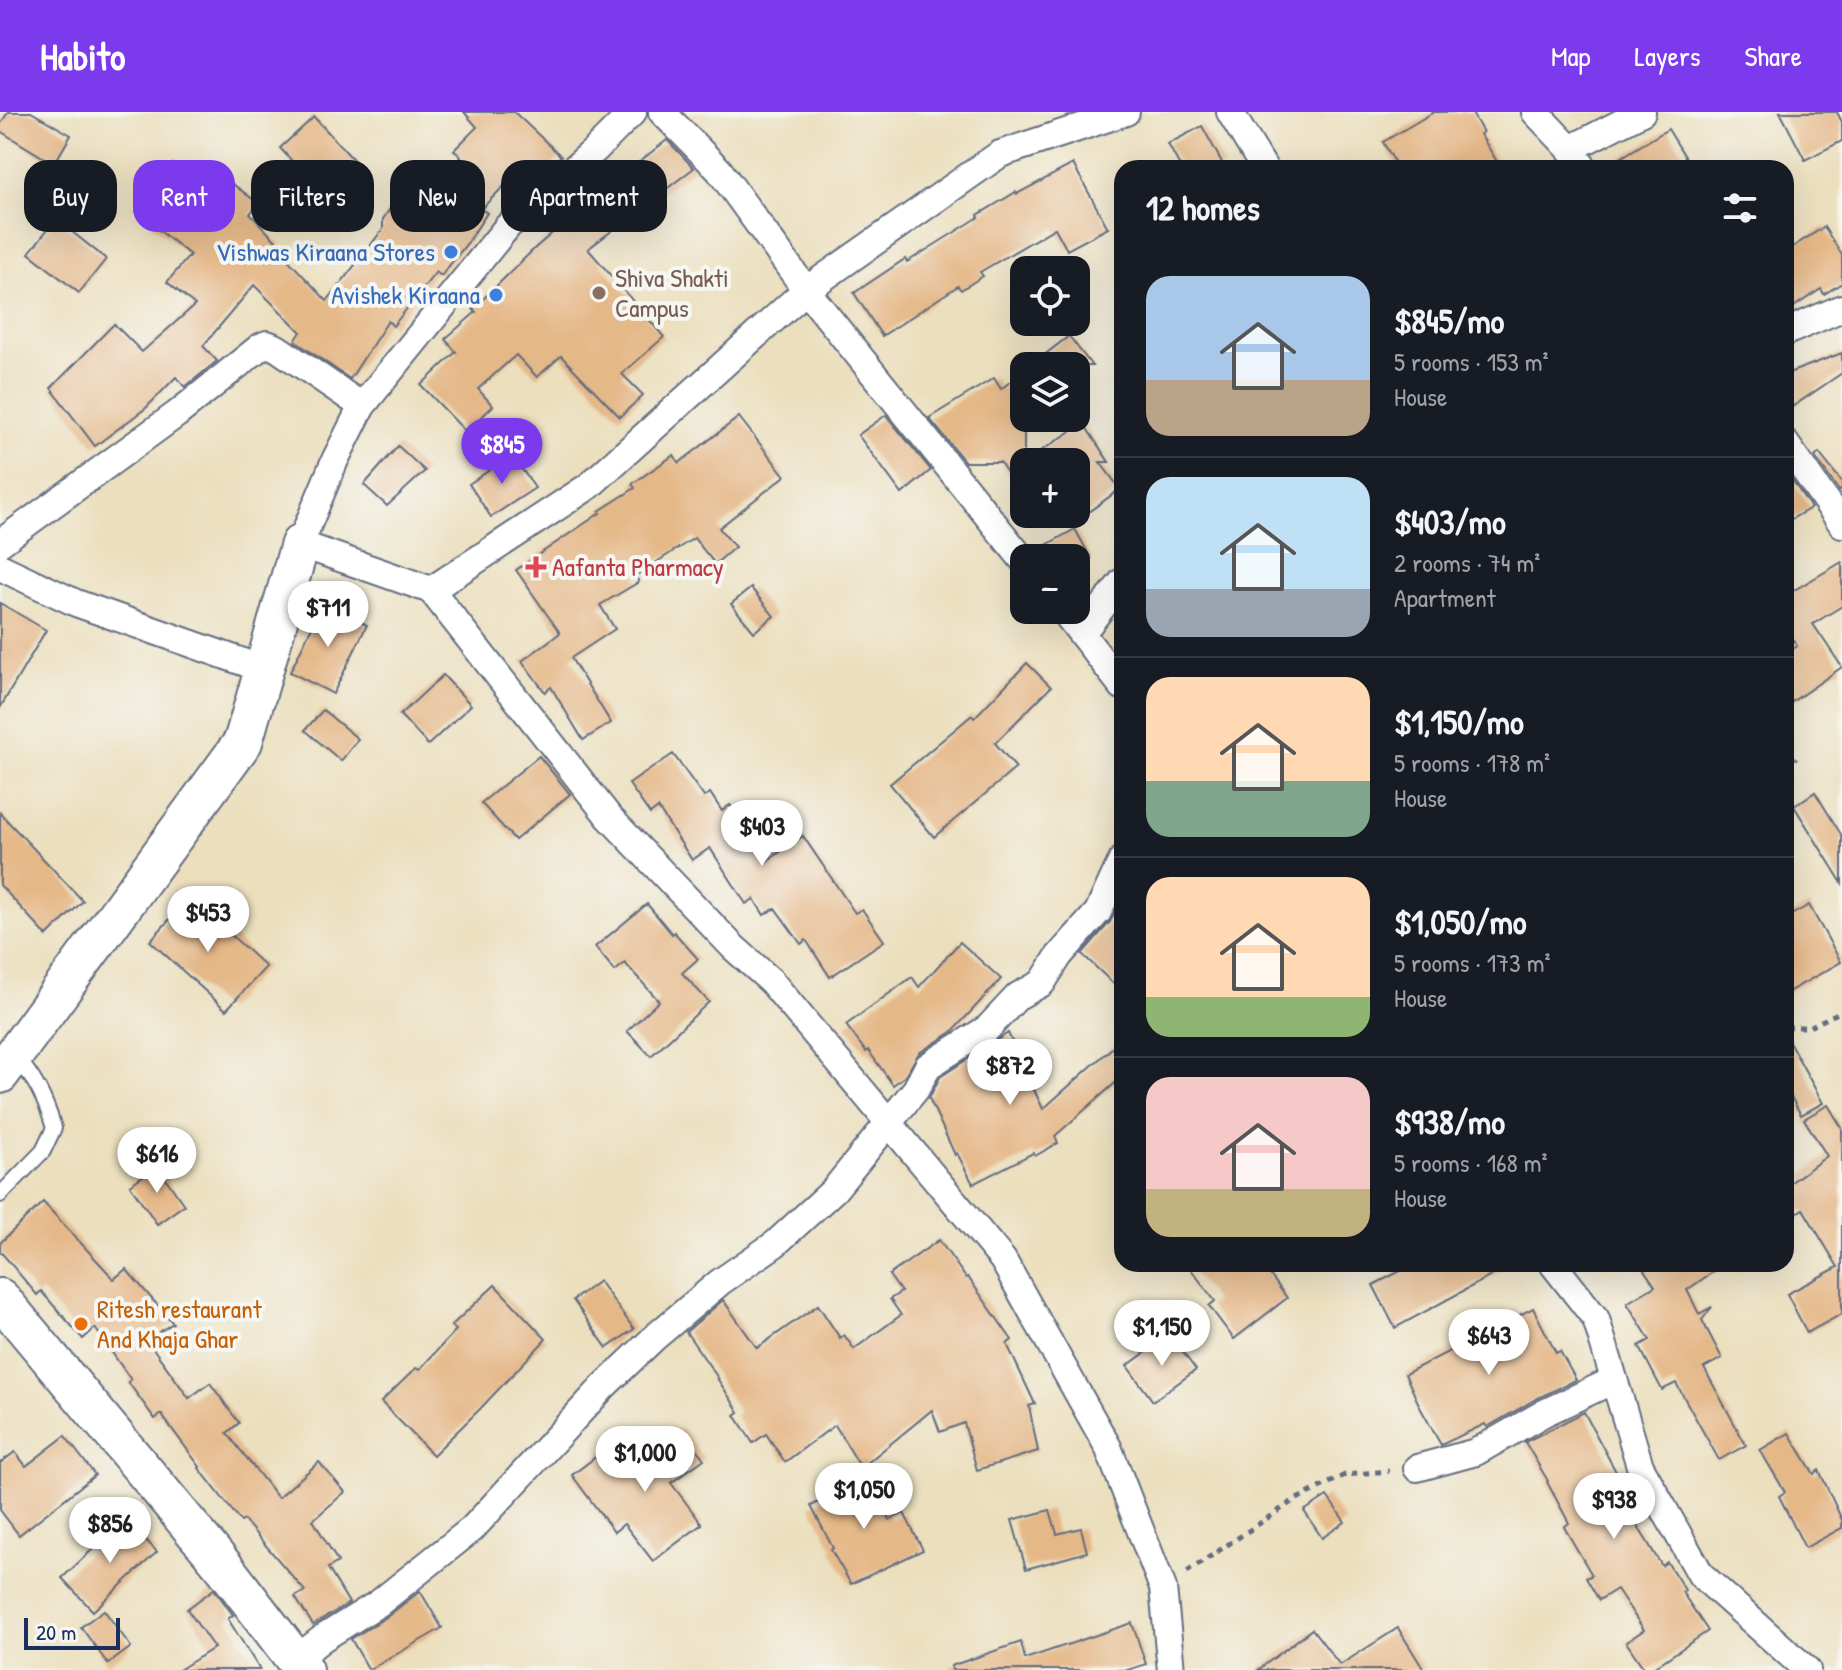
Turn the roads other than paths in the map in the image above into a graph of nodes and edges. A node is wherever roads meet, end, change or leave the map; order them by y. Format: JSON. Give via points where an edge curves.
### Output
{"nodes":[{"id":1,"x":633,"y":112,"type":"edge"},
{"id":2,"x":662,"y":112,"type":"edge"},
{"id":3,"x":1126,"y":112,"type":"edge"},
{"id":4,"x":1230,"y":112,"type":"edge"},
{"id":5,"x":1535,"y":112,"type":"edge"},
{"id":6,"x":1642,"y":112,"type":"edge"},
{"id":7,"x":1577,"y":159,"type":"edge"},
{"id":8,"x":1259,"y":160,"type":"edge"},
{"id":9,"x":806,"y":290,"type":"junction"},
{"id":10,"x":1842,"y":308,"type":"edge"},
{"id":11,"x":1794,"y":329,"type":"edge"},
{"id":12,"x":362,"y":406,"type":"junction"},
{"id":13,"x":1794,"y":455,"type":"edge"},
{"id":14,"x":1842,"y":524,"type":"edge"},
{"id":15,"x":0,"y":543,"type":"edge"},
{"id":16,"x":300,"y":544,"type":"junction"},
{"id":17,"x":1010,"y":544,"type":"edge"},
{"id":18,"x":0,"y":567,"type":"edge"},
{"id":19,"x":431,"y":590,"type":"junction"},
{"id":20,"x":1114,"y":592,"type":"edge"},
{"id":21,"x":1075,"y":624,"type":"edge"},
{"id":22,"x":1082,"y":633,"type":"junction"},
{"id":23,"x":263,"y":669,"type":"junction"},
{"id":24,"x":1114,"y":675,"type":"edge"},
{"id":25,"x":1114,"y":877,"type":"edge"},
{"id":26,"x":7,"y":1064,"type":"edge"},
{"id":27,"x":888,"y":1122,"type":"junction"},
{"id":28,"x":0,"y":1195,"type":"edge"},
{"id":29,"x":1559,"y":1272,"type":"edge"},
{"id":30,"x":0,"y":1298,"type":"edge"},
{"id":31,"x":1614,"y":1380,"type":"junction"},
{"id":32,"x":1417,"y":1468,"type":"road end"},
{"id":33,"x":299,"y":1665,"type":"edge"},
{"id":34,"x":1171,"y":1670,"type":"edge"},
{"id":35,"x":1807,"y":1670,"type":"edge"}],
"edges":[{"from":1,"to":12,"type":"street","via":[[508,226]]},
{"from":2,"to":9,"type":"street","via":[[719,170]]},
{"from":3,"to":9,"type":"street","via":[[1000,154]]},
{"from":4,"to":8,"type":"street"},
{"from":5,"to":7,"type":"street"},
{"from":6,"to":7,"type":"street"},
{"from":9,"to":17,"type":"street"},
{"from":9,"to":19,"type":"street","via":[[589,486]]},
{"from":10,"to":11,"type":"street"},
{"from":12,"to":15,"type":"street","via":[[267,344]]},
{"from":12,"to":16,"type":"street"},
{"from":13,"to":14,"type":"street"},
{"from":16,"to":19,"type":"street"},
{"from":16,"to":23,"type":"main road"},
{"from":18,"to":23,"type":"street","via":[[76,603]]},
{"from":19,"to":27,"type":"street","via":[[609,817],[771,981]]},
{"from":20,"to":22,"type":"street"},
{"from":21,"to":22,"type":"street"},
{"from":22,"to":24,"type":"street"},
{"from":23,"to":26,"type":"main road","via":[[243,742]]},
{"from":25,"to":27,"type":"street","via":[[1098,912],[1042,983],[1018,996],[988,1028],[928,1066]]},
{"from":26,"to":28,"type":"lane","via":[[33,1077],[54,1128],[43,1151]]},
{"from":27,"to":33,"type":"street","via":[[834,1190],[775,1244],[655,1337],[472,1529],[379,1603],[323,1638]]},
{"from":27,"to":34,"type":"street","via":[[1003,1260],[1108,1447],[1163,1588]]},
{"from":29,"to":31,"type":"street","via":[[1596,1319]]},
{"from":30,"to":33,"type":"main road"},
{"from":31,"to":32,"type":"street","via":[[1476,1452]]},
{"from":31,"to":35,"type":"street","via":[[1640,1466],[1701,1575]]}]}
